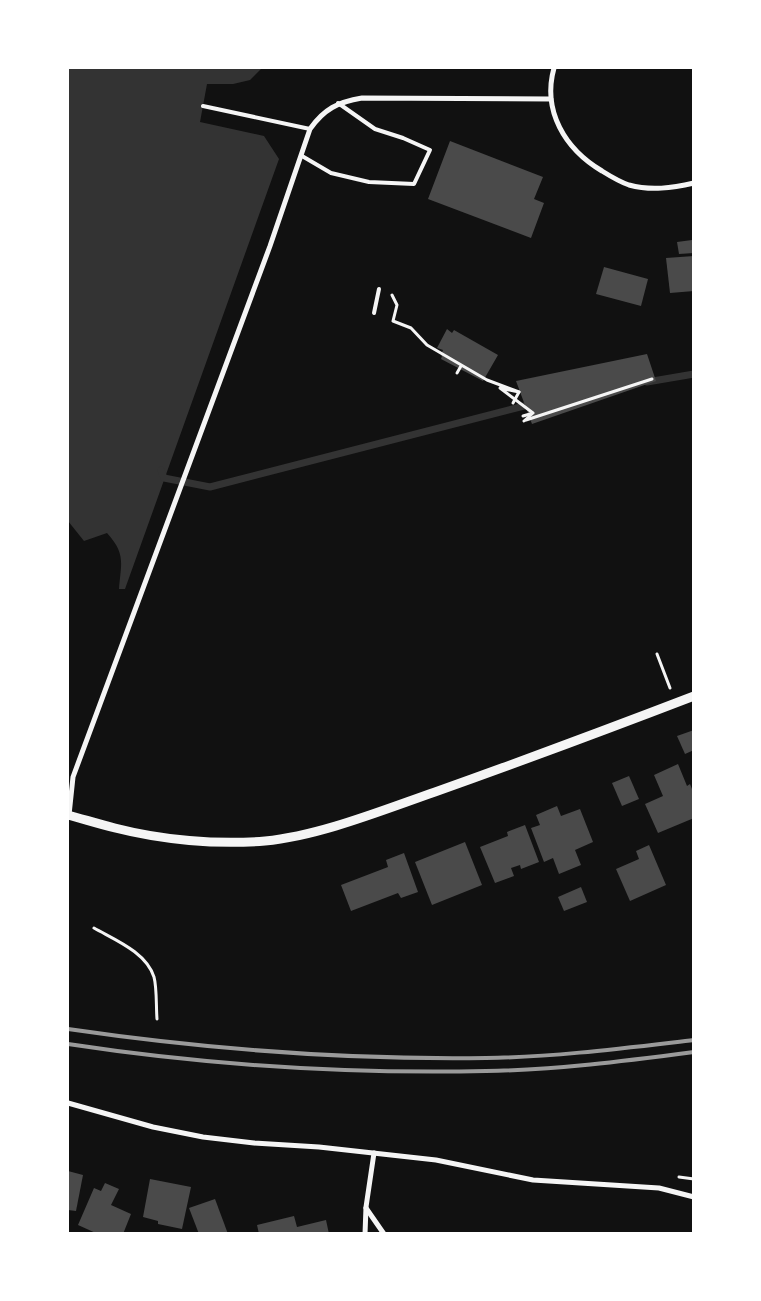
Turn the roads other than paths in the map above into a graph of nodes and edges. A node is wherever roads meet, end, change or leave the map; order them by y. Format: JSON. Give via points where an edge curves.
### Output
{"nodes":[{"id":1,"x":554,"y":68,"type":"edge"},
{"id":2,"x":551,"y":99,"type":"junction"},
{"id":3,"x":338,"y":103,"type":"junction"},
{"id":4,"x":203,"y":106,"type":"dead end"},
{"id":5,"x":310,"y":129,"type":"junction"},
{"id":6,"x":302,"y":156,"type":"junction"},
{"id":7,"x":694,"y":183,"type":"edge"},
{"id":8,"x":379,"y":289,"type":"dead end"},
{"id":9,"x":374,"y":313,"type":"dead end"},
{"id":10,"x":694,"y":696,"type":"edge"},
{"id":11,"x":68,"y":815,"type":"edge"},
{"id":12,"x":68,"y":1103,"type":"edge"},
{"id":13,"x":374,"y":1153,"type":"junction"},
{"id":14,"x":694,"y":1197,"type":"edge"},
{"id":15,"x":366,"y":1207,"type":"junction"},
{"id":16,"x":365,"y":1234,"type":"edge"},
{"id":17,"x":384,"y":1234,"type":"edge"}],
"edges":[{"from":1,"to":2,"type":"street"},
{"from":2,"to":3,"type":"street","via":[[362,98]]},
{"from":2,"to":7,"type":"street","via":[[554,115],[575,151],[609,176],[628,185],[652,189]]},
{"from":3,"to":5,"type":"street","via":[[318,118]]},
{"from":3,"to":6,"type":"lane","via":[[375,129],[430,150],[414,184],[369,182],[331,173]]},
{"from":4,"to":5,"type":"lane"},
{"from":5,"to":6,"type":"street"},
{"from":6,"to":11,"type":"street","via":[[73,777]]},
{"from":8,"to":9,"type":"lane"},
{"from":10,"to":11,"type":"street","via":[[385,810],[308,833],[275,839],[222,842],[116,828]]},
{"from":12,"to":13,"type":"street","via":[[153,1127],[203,1137]]},
{"from":13,"to":14,"type":"street","via":[[436,1160],[534,1180],[659,1188]]},
{"from":13,"to":15,"type":"street"},
{"from":15,"to":16,"type":"street"},
{"from":15,"to":17,"type":"street"}]}
